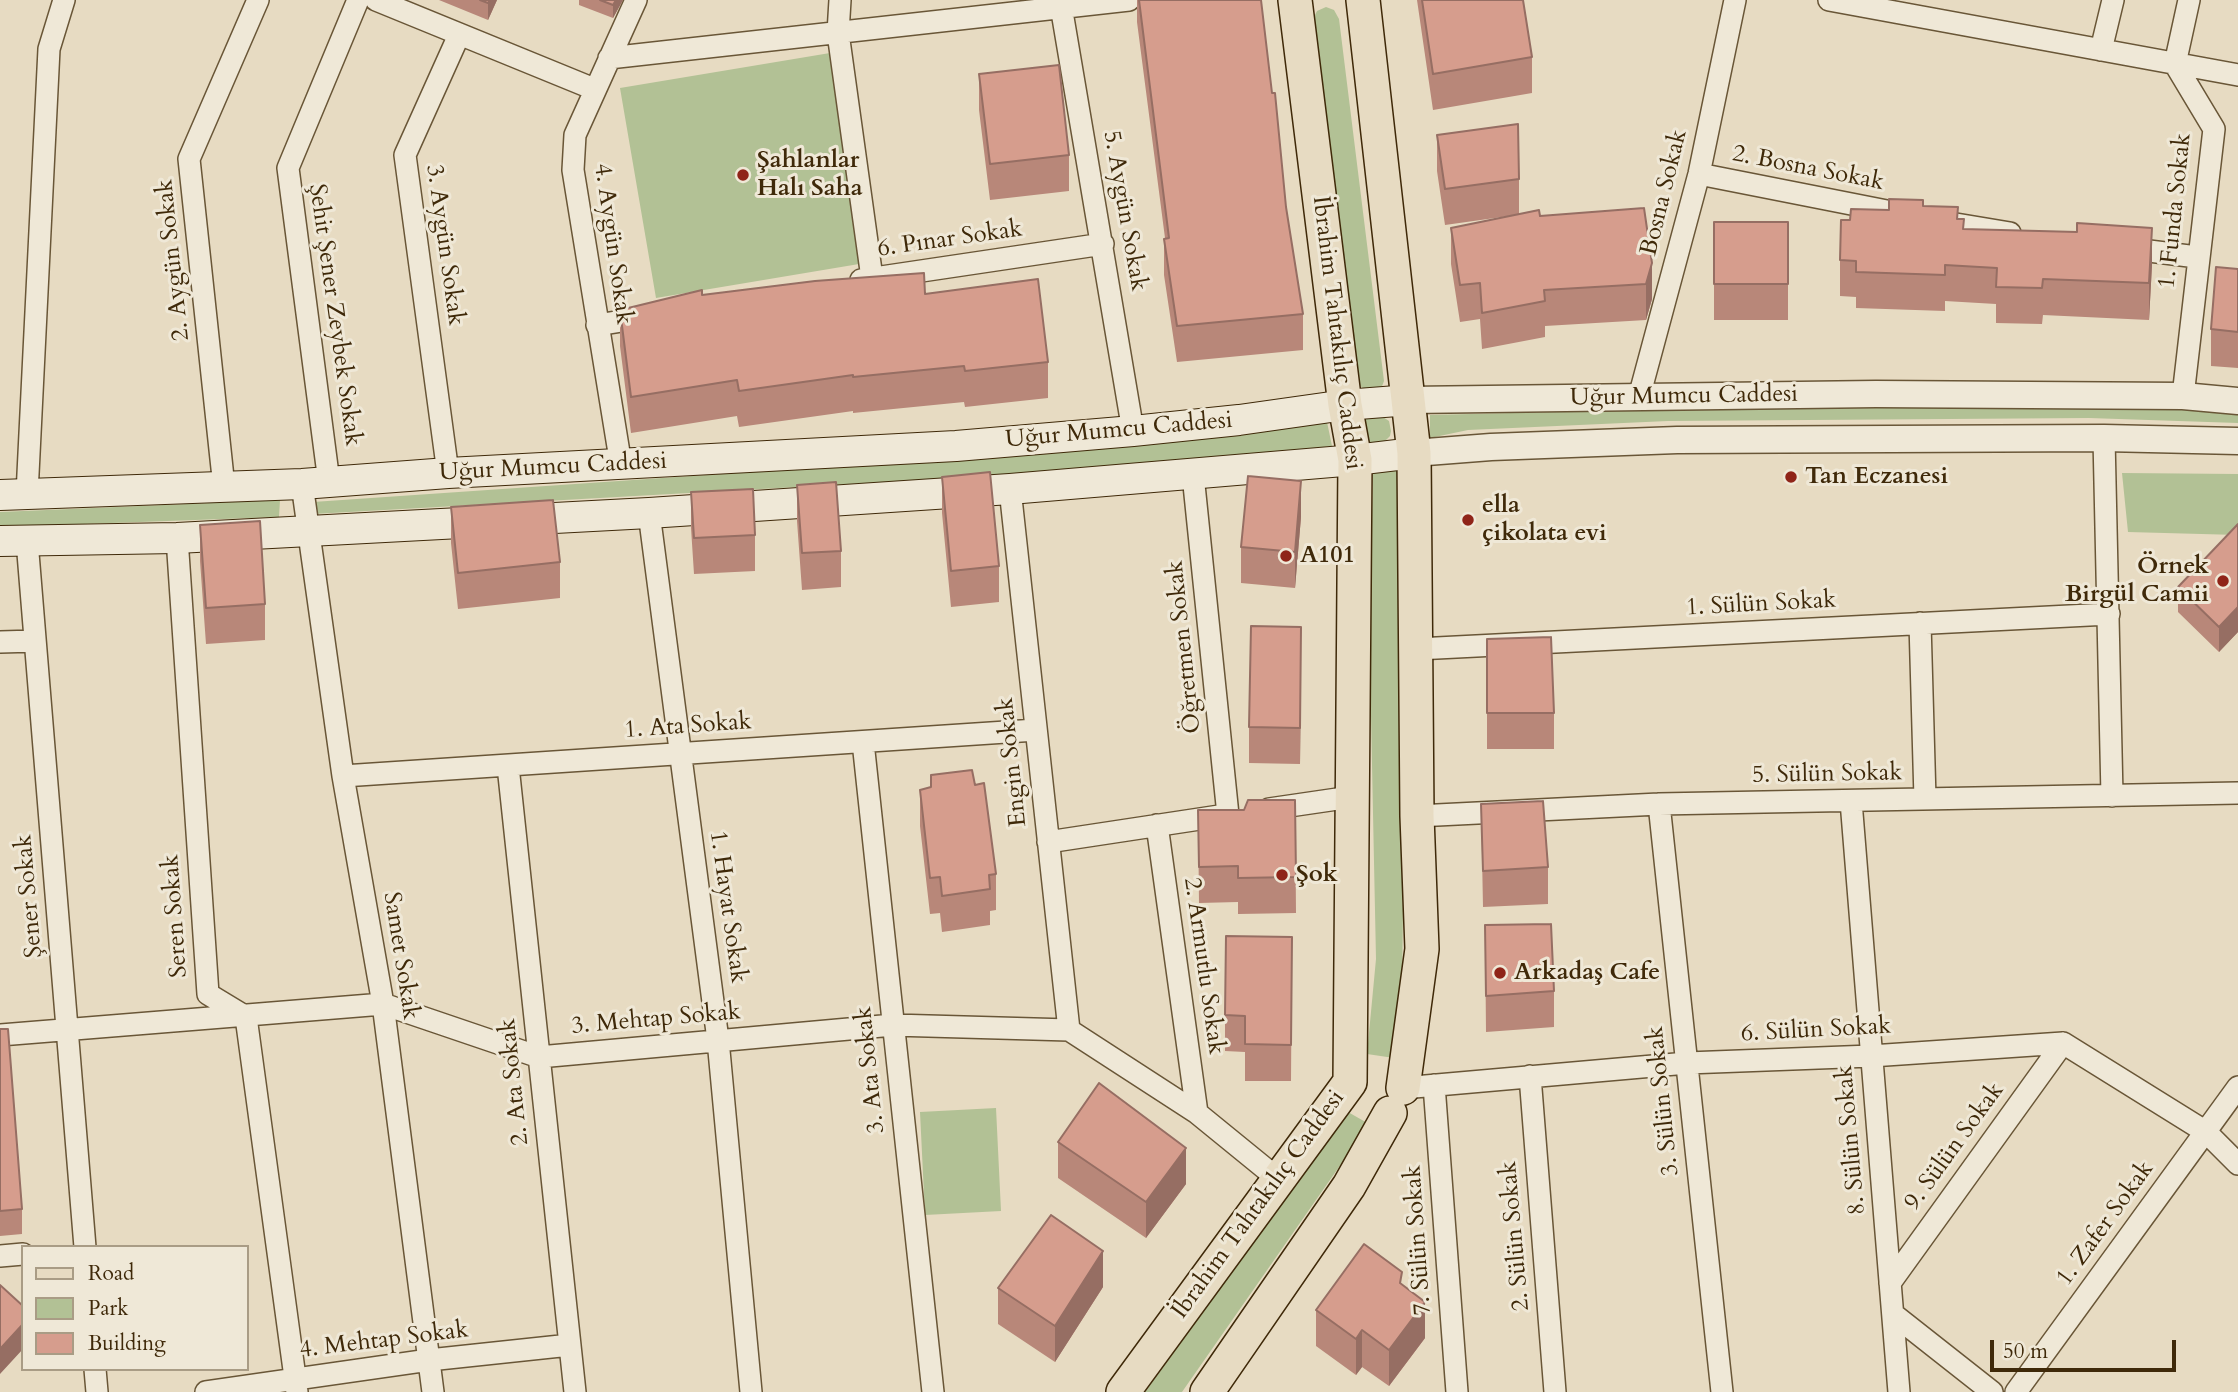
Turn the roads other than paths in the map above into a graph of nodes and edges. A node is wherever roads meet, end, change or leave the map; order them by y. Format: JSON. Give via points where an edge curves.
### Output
{"nodes":[{"id":1,"x":64,"y":0,"type":"edge"},
{"id":2,"x":258,"y":0,"type":"edge"},
{"id":3,"x":358,"y":0,"type":"edge"},
{"id":4,"x":376,"y":0,"type":"edge"},
{"id":5,"x":636,"y":0,"type":"edge"},
{"id":6,"x":840,"y":0,"type":"edge"},
{"id":7,"x":1129,"y":0,"type":"edge"},
{"id":8,"x":1295,"y":0,"type":"edge"},
{"id":9,"x":1363,"y":0,"type":"edge"},
{"id":10,"x":1735,"y":0,"type":"edge"},
{"id":11,"x":1829,"y":0,"type":"edge"},
{"id":12,"x":2113,"y":0,"type":"edge"},
{"id":13,"x":2189,"y":0,"type":"edge"},
{"id":14,"x":1061,"y":4,"type":"edge"},
{"id":15,"x":838,"y":33,"type":"junction"},
{"id":16,"x":459,"y":35,"type":"junction"},
{"id":17,"x":2101,"y":50,"type":"junction"},
{"id":18,"x":609,"y":58,"type":"junction"},
{"id":19,"x":2175,"y":64,"type":"junction"},
{"id":20,"x":2238,"y":75,"type":"edge"},
{"id":21,"x":594,"y":89,"type":"junction"},
{"id":22,"x":1699,"y":173,"type":"junction"},
{"id":23,"x":2028,"y":236,"type":"edge"},
{"id":24,"x":1103,"y":244,"type":"junction"},
{"id":25,"x":2106,"y":246,"type":"edge"},
{"id":26,"x":2197,"y":257,"type":"junction"},
{"id":27,"x":872,"y":278,"type":"junction"},
{"id":28,"x":845,"y":282,"type":"edge"},
{"id":29,"x":666,"y":313,"type":"edge"},
{"id":30,"x":597,"y":325,"type":"junction"},
{"id":31,"x":2183,"y":396,"type":"junction"},
{"id":32,"x":1639,"y":397,"type":"junction"},
{"id":33,"x":1410,"y":401,"type":"junction"},
{"id":34,"x":2238,"y":401,"type":"edge"},
{"id":35,"x":1345,"y":405,"type":"junction"},
{"id":36,"x":1133,"y":431,"type":"junction"},
{"id":37,"x":2104,"y":438,"type":"junction"},
{"id":38,"x":2238,"y":441,"type":"edge"},
{"id":39,"x":1415,"y":453,"type":"junction"},
{"id":40,"x":1355,"y":460,"type":"junction"},
{"id":41,"x":621,"y":465,"type":"junction"},
{"id":42,"x":448,"y":473,"type":"junction"},
{"id":43,"x":1193,"y":475,"type":"junction"},
{"id":44,"x":316,"y":483,"type":"junction"},
{"id":45,"x":224,"y":487,"type":"junction"},
{"id":46,"x":1010,"y":489,"type":"junction"},
{"id":47,"x":14,"y":494,"type":"edge"},
{"id":48,"x":649,"y":513,"type":"junction"},
{"id":49,"x":309,"y":530,"type":"junction"},
{"id":50,"x":177,"y":538,"type":"junction"},
{"id":51,"x":13,"y":541,"type":"edge"},
{"id":52,"x":2109,"y":614,"type":"junction"},
{"id":53,"x":1920,"y":623,"type":"junction"},
{"id":54,"x":35,"y":641,"type":"junction"},
{"id":55,"x":0,"y":642,"type":"edge"},
{"id":56,"x":1417,"y":649,"type":"junction"},
{"id":57,"x":1036,"y":730,"type":"junction"},
{"id":58,"x":863,"y":742,"type":"junction"},
{"id":59,"x":679,"y":754,"type":"junction"},
{"id":60,"x":508,"y":766,"type":"junction"},
{"id":61,"x":342,"y":776,"type":"junction"},
{"id":62,"x":2238,"y":793,"type":"edge"},
{"id":63,"x":2112,"y":796,"type":"junction"},
{"id":64,"x":1351,"y":797,"type":"junction"},
{"id":65,"x":1925,"y":799,"type":"junction"},
{"id":66,"x":1851,"y":801,"type":"junction"},
{"id":67,"x":1659,"y":804,"type":"junction"},
{"id":68,"x":1242,"y":813,"type":"junction"},
{"id":69,"x":1417,"y":816,"type":"junction"},
{"id":70,"x":1157,"y":825,"type":"junction"},
{"id":71,"x":1048,"y":842,"type":"junction"},
{"id":72,"x":383,"y":1004,"type":"junction"},
{"id":73,"x":246,"y":1017,"type":"junction"},
{"id":74,"x":893,"y":1024,"type":"junction"},
{"id":75,"x":67,"y":1028,"type":"junction"},
{"id":76,"x":1069,"y":1030,"type":"junction"},
{"id":77,"x":0,"y":1035,"type":"edge"},
{"id":78,"x":718,"y":1040,"type":"junction"},
{"id":79,"x":2063,"y":1043,"type":"junction"},
{"id":80,"x":1871,"y":1056,"type":"junction"},
{"id":81,"x":539,"y":1058,"type":"junction"},
{"id":82,"x":1686,"y":1063,"type":"junction"},
{"id":83,"x":1530,"y":1076,"type":"junction"},
{"id":84,"x":1350,"y":1082,"type":"junction"},
{"id":85,"x":2238,"y":1087,"type":"edge"},
{"id":86,"x":1409,"y":1095,"type":"junction"},
{"id":87,"x":1198,"y":1114,"type":"junction"},
{"id":88,"x":2206,"y":1132,"type":"junction"},
{"id":89,"x":2238,"y":1164,"type":"edge"},
{"id":90,"x":1278,"y":1179,"type":"junction"},
{"id":91,"x":85,"y":1245,"type":"edge"},
{"id":92,"x":21,"y":1254,"type":"edge"},
{"id":93,"x":0,"y":1256,"type":"edge"},
{"id":94,"x":1890,"y":1283,"type":"junction"},
{"id":95,"x":1893,"y":1314,"type":"junction"},
{"id":96,"x":570,"y":1345,"type":"junction"},
{"id":97,"x":429,"y":1360,"type":"junction"},
{"id":98,"x":95,"y":1371,"type":"edge"},
{"id":99,"x":297,"y":1385,"type":"edge"},
{"id":100,"x":97,"y":1392,"type":"edge"},
{"id":101,"x":206,"y":1392,"type":"edge"},
{"id":102,"x":433,"y":1392,"type":"edge"},
{"id":103,"x":575,"y":1392,"type":"edge"},
{"id":104,"x":751,"y":1392,"type":"edge"},
{"id":105,"x":933,"y":1392,"type":"edge"},
{"id":106,"x":1123,"y":1392,"type":"edge"},
{"id":107,"x":1208,"y":1392,"type":"edge"},
{"id":108,"x":1457,"y":1392,"type":"edge"},
{"id":109,"x":1555,"y":1392,"type":"edge"},
{"id":110,"x":1722,"y":1392,"type":"edge"},
{"id":111,"x":1899,"y":1392,"type":"edge"},
{"id":112,"x":1992,"y":1392,"type":"edge"},
{"id":113,"x":2016,"y":1392,"type":"edge"}],
"edges":[{"from":1,"to":47,"type":"street","via":[[49,48]]},
{"from":2,"to":45,"type":"street","name":"2. Aygün Sokak","via":[[189,159]]},
{"from":3,"to":44,"type":"street","name":"Şehit Şener Zeybek Sokak","via":[[288,168]]},
{"from":4,"to":16,"type":"street"},
{"from":5,"to":18,"type":"street","name":"4. Aygün Sokak"},
{"from":6,"to":15,"type":"street"},
{"from":7,"to":14,"type":"street"},
{"from":8,"to":35,"type":"main road","name":"İbrahim Tahtakılıç Caddesi"},
{"from":9,"to":33,"type":"main road"},
{"from":10,"to":22,"type":"street","name":"Bosna Sokak"},
{"from":11,"to":17,"type":"street"},
{"from":12,"to":17,"type":"street"},
{"from":13,"to":19,"type":"street"},
{"from":14,"to":15,"type":"street"},
{"from":14,"to":24,"type":"street","name":"5. Aygün Sokak"},
{"from":15,"to":18,"type":"street"},
{"from":15,"to":27,"type":"street"},
{"from":16,"to":21,"type":"street"},
{"from":16,"to":42,"type":"street","name":"3. Aygün Sokak","via":[[405,155]]},
{"from":17,"to":19,"type":"street"},
{"from":18,"to":21,"type":"street","name":"4. Aygün Sokak"},
{"from":19,"to":20,"type":"street"},
{"from":19,"to":26,"type":"street","name":"1. Funda Sokak","via":[[2214,130]]},
{"from":21,"to":30,"type":"street","name":"4. Aygün Sokak","via":[[575,135],[573,170]]},
{"from":22,"to":23,"type":"street","name":"2. Bosna Sokak"},
{"from":22,"to":32,"type":"street","name":"Bosna Sokak"},
{"from":24,"to":27,"type":"street","name":"6. Pınar Sokak"},
{"from":24,"to":36,"type":"street","name":"5. Aygün Sokak"},
{"from":25,"to":26,"type":"street"},
{"from":26,"to":31,"type":"street","name":"1. Funda Sokak"},
{"from":27,"to":28,"type":"street","name":"6. Pınar Sokak"},
{"from":29,"to":30,"type":"street"},
{"from":30,"to":41,"type":"street","name":"4. Aygün Sokak"},
{"from":31,"to":32,"type":"street","name":"Uğur Mumcu Caddesi"},
{"from":31,"to":34,"type":"street","name":"Uğur Mumcu Caddesi"},
{"from":32,"to":33,"type":"street","name":"Uğur Mumcu Caddesi"},
{"from":33,"to":35,"type":"main road","name":"Uğur Mumcu Caddesi"},
{"from":33,"to":39,"type":"main road"},
{"from":35,"to":36,"type":"main road","name":"Uğur Mumcu Caddesi"},
{"from":35,"to":40,"type":"main road","name":"İbrahim Tahtakılıç Caddesi"},
{"from":36,"to":41,"type":"main road","name":"Uğur Mumcu Caddesi"},
{"from":37,"to":38,"type":"street","name":"Uğur Mumcu Caddesi"},
{"from":37,"to":39,"type":"street","name":"Uğur Mumcu Caddesi","via":[[1677,440]]},
{"from":37,"to":52,"type":"street"},
{"from":39,"to":40,"type":"main road","name":"Uğur Mumcu Caddesi"},
{"from":39,"to":56,"type":"main road"},
{"from":40,"to":43,"type":"main road","name":"Uğur Mumcu Caddesi"},
{"from":40,"to":64,"type":"main road","name":"İbrahim Tahtakılıç Caddesi"},
{"from":41,"to":42,"type":"main road","name":"Uğur Mumcu Caddesi"},
{"from":42,"to":44,"type":"main road","name":"Uğur Mumcu Caddesi"},
{"from":43,"to":46,"type":"main road","name":"Uğur Mumcu Caddesi"},
{"from":43,"to":68,"type":"street","name":"Öğretmen Sokak"},
{"from":44,"to":45,"type":"main road","name":"Uğur Mumcu Caddesi"},
{"from":44,"to":49,"type":"street","name":"Şehit Şener Zeybek Sokak"},
{"from":45,"to":47,"type":"main road","name":"Uğur Mumcu Caddesi"},
{"from":46,"to":48,"type":"main road","name":"Uğur Mumcu Caddesi"},
{"from":46,"to":57,"type":"street","name":"Engin Sokak"},
{"from":48,"to":49,"type":"main road","name":"Uğur Mumcu Caddesi"},
{"from":48,"to":59,"type":"street","name":"1. Hayat Sokak"},
{"from":49,"to":50,"type":"main road","name":"Uğur Mumcu Caddesi"},
{"from":49,"to":61,"type":"street","name":"Samet Sokak"},
{"from":50,"to":51,"type":"main road","name":"Uğur Mumcu Caddesi"},
{"from":50,"to":73,"type":"street","name":"Seren Sokak","via":[[208,994]]},
{"from":51,"to":54,"type":"street","name":"Şener Sokak"},
{"from":52,"to":53,"type":"street","name":"1. Sülün Sokak"},
{"from":52,"to":63,"type":"street"},
{"from":53,"to":56,"type":"street","name":"1. Sülün Sokak"},
{"from":53,"to":65,"type":"street"},
{"from":54,"to":55,"type":"street"},
{"from":54,"to":75,"type":"street","name":"Şener Sokak"},
{"from":56,"to":69,"type":"main road"},
{"from":57,"to":58,"type":"street","name":"1. Ata Sokak"},
{"from":57,"to":71,"type":"street","name":"Engin Sokak"},
{"from":58,"to":59,"type":"street","name":"1. Ata Sokak"},
{"from":58,"to":74,"type":"street","name":"3. Ata Sokak"},
{"from":59,"to":60,"type":"street","name":"1. Ata Sokak"},
{"from":59,"to":78,"type":"street","name":"1. Hayat Sokak"},
{"from":60,"to":61,"type":"street","name":"1. Ata Sokak"},
{"from":60,"to":81,"type":"street","name":"2. Ata Sokak"},
{"from":61,"to":72,"type":"street","name":"Samet Sokak"},
{"from":62,"to":63,"type":"street","name":"5. Sülün Sokak"},
{"from":63,"to":65,"type":"street","name":"5. Sülün Sokak"},
{"from":64,"to":68,"type":"street"},
{"from":64,"to":84,"type":"main road","name":"İbrahim Tahtakılıç Caddesi"},
{"from":65,"to":66,"type":"street","name":"5. Sülün Sokak"},
{"from":66,"to":67,"type":"street","name":"5. Sülün Sokak"},
{"from":66,"to":80,"type":"street","name":"8. Sülün Sokak"},
{"from":67,"to":69,"type":"street","name":"5. Sülün Sokak"},
{"from":67,"to":82,"type":"street","name":"3. Sülün Sokak"},
{"from":68,"to":70,"type":"street"},
{"from":69,"to":86,"type":"main road","via":[[1422,949]]},
{"from":70,"to":71,"type":"street"},
{"from":70,"to":87,"type":"street","name":"2. Armutlu Sokak"},
{"from":71,"to":76,"type":"street","name":"Engin Sokak"},
{"from":72,"to":73,"type":"street","name":"3. Mehtap Sokak"},
{"from":72,"to":81,"type":"street","name":"3. Mehtap Sokak"},
{"from":72,"to":97,"type":"street","name":"Samet Sokak"},
{"from":73,"to":75,"type":"street","name":"3. Mehtap Sokak"},
{"from":73,"to":99,"type":"street"},
{"from":74,"to":76,"type":"street","name":"3. Mehtap Sokak"},
{"from":74,"to":78,"type":"street","name":"3. Mehtap Sokak"},
{"from":74,"to":105,"type":"street","name":"3. Ata Sokak"},
{"from":75,"to":77,"type":"street","name":"3. Mehtap Sokak"},
{"from":75,"to":91,"type":"street","name":"Şener Sokak"},
{"from":76,"to":87,"type":"street"},
{"from":78,"to":81,"type":"street","name":"3. Mehtap Sokak"},
{"from":78,"to":104,"type":"street","name":"1. Hayat Sokak"},
{"from":79,"to":80,"type":"street","name":"6. Sülün Sokak"},
{"from":79,"to":88,"type":"street"},
{"from":79,"to":94,"type":"street","name":"9. Sülün Sokak"},
{"from":80,"to":82,"type":"street","name":"6. Sülün Sokak"},
{"from":80,"to":94,"type":"street","name":"8. Sülün Sokak"},
{"from":81,"to":96,"type":"street","name":"2. Ata Sokak"},
{"from":82,"to":83,"type":"street","name":"6. Sülün Sokak"},
{"from":82,"to":110,"type":"street","name":"3. Sülün Sokak"},
{"from":83,"to":86,"type":"street","name":"6. Sülün Sokak"},
{"from":83,"to":109,"type":"street","name":"2. Sülün Sokak"},
{"from":84,"to":86,"type":"main road","via":[[1358,1069],[1379,1062],[1398,1073]]},
{"from":84,"to":86,"type":"main road","via":[[1350,1098],[1360,1111],[1375,1116]]},
{"from":84,"to":90,"type":"main road","name":"İbrahim Tahtakılıç Caddesi"},
{"from":85,"to":88,"type":"street","name":"1. Zafer Sokak"},
{"from":86,"to":107,"type":"main road"},
{"from":86,"to":108,"type":"street","name":"7. Sülün Sokak"},
{"from":87,"to":90,"type":"street"},
{"from":88,"to":89,"type":"street"},
{"from":88,"to":113,"type":"street","name":"1. Zafer Sokak"},
{"from":90,"to":106,"type":"main road","name":"İbrahim Tahtakılıç Caddesi"},
{"from":92,"to":93,"type":"street"},
{"from":94,"to":95,"type":"street","name":"8. Sülün Sokak"},
{"from":95,"to":111,"type":"street","name":"8. Sülün Sokak"},
{"from":95,"to":112,"type":"street"},
{"from":96,"to":97,"type":"street","name":"4. Mehtap Sokak"},
{"from":96,"to":103,"type":"street","name":"2. Ata Sokak"},
{"from":97,"to":99,"type":"street","name":"4. Mehtap Sokak"},
{"from":97,"to":102,"type":"street","name":"Samet Sokak"},
{"from":98,"to":100,"type":"street"},
{"from":99,"to":101,"type":"street","name":"4. Mehtap Sokak"}]}
